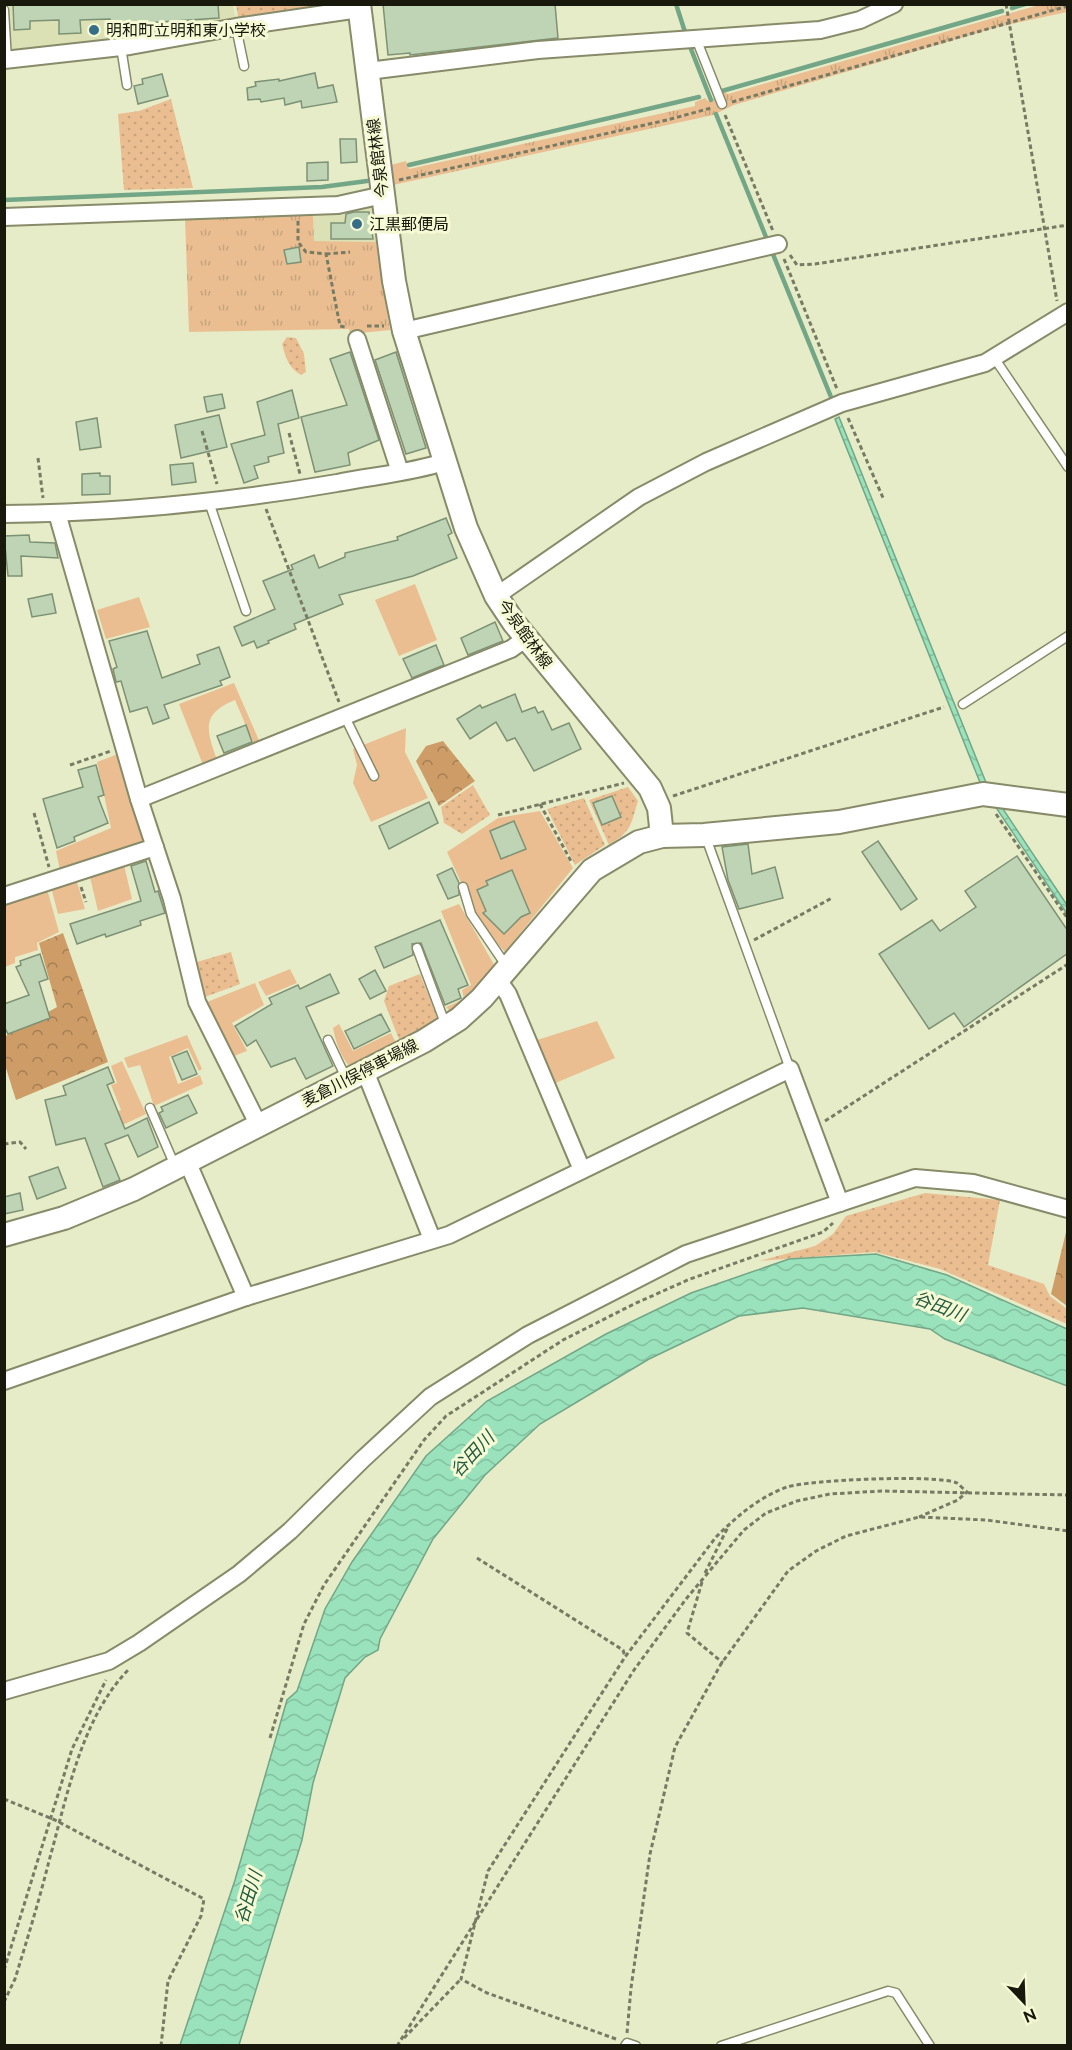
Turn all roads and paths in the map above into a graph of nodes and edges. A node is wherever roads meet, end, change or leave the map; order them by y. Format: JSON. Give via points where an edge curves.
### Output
{"nodes":[{"id":1,"x":894,"y":4,"type":"edge"},
{"id":2,"x":1006,"y":4,"type":"edge"},
{"id":3,"x":1068,"y":6,"type":"edge"},
{"id":4,"x":359,"y":7,"type":"edge"},
{"id":5,"x":4,"y":10,"type":"edge"},
{"id":6,"x":1010,"y":21,"type":"junction"},
{"id":7,"x":236,"y":27,"type":"junction"},
{"id":8,"x":698,"y":37,"type":"junction"},
{"id":9,"x":121,"y":47,"type":"junction"},
{"id":10,"x":6,"y":60,"type":"edge"},
{"id":11,"x":244,"y":66,"type":"dead end"},
{"id":12,"x":368,"y":71,"type":"junction"},
{"id":13,"x":127,"y":86,"type":"dead end"},
{"id":14,"x":722,"y":104,"type":"junction"},
{"id":15,"x":388,"y":188,"type":"junction"},
{"id":16,"x":299,"y":213,"type":"dead end"},
{"id":17,"x":4,"y":217,"type":"edge"},
{"id":18,"x":1068,"y":225,"type":"edge"},
{"id":19,"x":1046,"y":229,"type":"junction"},
{"id":20,"x":781,"y":247,"type":"joint"},
{"id":21,"x":350,"y":252,"type":"dead end"},
{"id":22,"x":326,"y":254,"type":"junction"},
{"id":23,"x":1065,"y":314,"type":"edge"},
{"id":24,"x":398,"y":329,"type":"junction"},
{"id":25,"x":358,"y":331,"type":"junction"},
{"id":26,"x":995,"y":359,"type":"junction"},
{"id":27,"x":842,"y":403,"type":"junction"},
{"id":28,"x":202,"y":430,"type":"dead end"},
{"id":29,"x":289,"y":432,"type":"dead end"},
{"id":30,"x":38,"y":458,"type":"dead end"},
{"id":31,"x":444,"y":462,"type":"junction"},
{"id":32,"x":1068,"y":467,"type":"edge"},
{"id":33,"x":400,"y":472,"type":"junction"},
{"id":34,"x":303,"y":489,"type":"junction"},
{"id":35,"x":261,"y":496,"type":"junction"},
{"id":36,"x":884,"y":500,"type":"dead end"},
{"id":37,"x":215,"y":501,"type":"junction"},
{"id":38,"x":51,"y":513,"type":"junction"},
{"id":39,"x":4,"y":514,"type":"edge"},
{"id":40,"x":496,"y":596,"type":"junction"},
{"id":41,"x":246,"y":611,"type":"dead end"},
{"id":42,"x":1068,"y":636,"type":"edge"},
{"id":43,"x":525,"y":639,"type":"junction"},
{"id":44,"x":963,"y":704,"type":"dead end"},
{"id":45,"x":944,"y":707,"type":"dead end"},
{"id":46,"x":345,"y":717,"type":"junction"},
{"id":47,"x":124,"y":747,"type":"junction"},
{"id":48,"x":70,"y":765,"type":"dead end"},
{"id":49,"x":374,"y":776,"type":"dead end"},
{"id":50,"x":628,"y":782,"type":"dead end"},
{"id":51,"x":983,"y":794,"type":"junction"},
{"id":52,"x":668,"y":798,"type":"dead end"},
{"id":53,"x":139,"y":799,"type":"junction"},
{"id":54,"x":540,"y":804,"type":"junction"},
{"id":55,"x":1068,"y":806,"type":"edge"},
{"id":56,"x":34,"y":813,"type":"dead end"},
{"id":57,"x":498,"y":815,"type":"dead end"},
{"id":58,"x":704,"y":835,"type":"junction"},
{"id":59,"x":662,"y":836,"type":"junction"},
{"id":60,"x":155,"y":847,"type":"junction"},
{"id":61,"x":576,"y":869,"type":"dead end"},
{"id":62,"x":53,"y":880,"type":"junction"},
{"id":63,"x":463,"y":887,"type":"dead end"},
{"id":64,"x":4,"y":896,"type":"edge"},
{"id":65,"x":832,"y":898,"type":"dead end"},
{"id":66,"x":1068,"y":919,"type":"edge"},
{"id":67,"x":745,"y":945,"type":"junction"},
{"id":68,"x":417,"y":948,"type":"dead end"},
{"id":69,"x":1068,"y":964,"type":"edge"},
{"id":70,"x":503,"y":974,"type":"junction"},
{"id":71,"x":447,"y":1027,"type":"junction"},
{"id":72,"x":328,"y":1041,"type":"dead end"},
{"id":73,"x":790,"y":1069,"type":"junction"},
{"id":74,"x":356,"y":1075,"type":"junction"},
{"id":75,"x":150,"y":1108,"type":"dead end"},
{"id":76,"x":258,"y":1124,"type":"junction"},
{"id":77,"x":813,"y":1129,"type":"junction"},
{"id":78,"x":4,"y":1144,"type":"edge"},
{"id":79,"x":26,"y":1149,"type":"dead end"},
{"id":80,"x":181,"y":1164,"type":"junction"},
{"id":81,"x":582,"y":1170,"type":"junction"},
{"id":82,"x":840,"y":1203,"type":"junction"},
{"id":83,"x":1068,"y":1209,"type":"edge"},
{"id":84,"x":4,"y":1235,"type":"edge"},
{"id":85,"x":432,"y":1239,"type":"junction"},
{"id":86,"x":246,"y":1297,"type":"junction"},
{"id":87,"x":4,"y":1381,"type":"edge"},
{"id":88,"x":967,"y":1492,"type":"junction"},
{"id":89,"x":1068,"y":1495,"type":"edge"},
{"id":90,"x":919,"y":1517,"type":"junction"},
{"id":91,"x":732,"y":1521,"type":"junction"},
{"id":92,"x":1068,"y":1531,"type":"edge"},
{"id":93,"x":477,"y":1558,"type":"dead end"},
{"id":94,"x":703,"y":1579,"type":"junction"},
{"id":95,"x":139,"y":1643,"type":"junction"},
{"id":96,"x":625,"y":1657,"type":"junction"},
{"id":97,"x":109,"y":1660,"type":"junction"},
{"id":98,"x":723,"y":1663,"type":"junction"},
{"id":99,"x":4,"y":1690,"type":"edge"},
{"id":100,"x":270,"y":1738,"type":"dead end"},
{"id":101,"x":4,"y":1799,"type":"edge"},
{"id":102,"x":50,"y":1818,"type":"junction"},
{"id":103,"x":60,"y":1823,"type":"junction"},
{"id":104,"x":476,"y":1920,"type":"junction"},
{"id":105,"x":4,"y":1970,"type":"edge"},
{"id":106,"x":461,"y":1979,"type":"junction"},
{"id":107,"x":4,"y":2002,"type":"edge"},
{"id":108,"x":398,"y":2045,"type":"edge"},
{"id":109,"x":629,"y":2045,"type":"edge"},
{"id":110,"x":161,"y":2046,"type":"edge"},
{"id":111,"x":721,"y":2046,"type":"edge"},
{"id":112,"x":930,"y":2046,"type":"edge"}],
"edges":[{"from":1,"to":8,"type":"street","via":[[860,20],[820,30]]},
{"from":2,"to":6,"type":"path"},
{"from":3,"to":6,"type":"path"},
{"from":4,"to":7,"type":"street"},
{"from":4,"to":12,"type":"main road","name":"今泉館林線"},
{"from":5,"to":10,"type":"lane"},
{"from":6,"to":14,"type":"path"},
{"from":6,"to":19,"type":"path"},
{"from":7,"to":9,"type":"street"},
{"from":7,"to":11,"type":"lane"},
{"from":8,"to":12,"type":"street","via":[[538,50]]},
{"from":8,"to":14,"type":"lane"},
{"from":9,"to":10,"type":"street"},
{"from":9,"to":13,"type":"lane"},
{"from":12,"to":15,"type":"main road","name":"今泉館林線"},
{"from":14,"to":15,"type":"path"},
{"from":15,"to":17,"type":"street","via":[[338,205]]},
{"from":15,"to":24,"type":"main road","name":"今泉館林線"},
{"from":16,"to":22,"type":"path","via":[[298,242],[306,252]]},
{"from":18,"to":19,"type":"path"},
{"from":19,"to":20,"type":"path","via":[[815,264],[797,265]]},
{"from":19,"to":23,"type":"path"},
{"from":20,"to":24,"type":"street"},
{"from":21,"to":22,"type":"path"},
{"from":22,"to":25,"type":"path","via":[[340,326]]},
{"from":23,"to":26,"type":"street"},
{"from":24,"to":25,"type":"path"},
{"from":24,"to":31,"type":"main road","name":"今泉館林線"},
{"from":25,"to":33,"type":"street"},
{"from":26,"to":27,"type":"street"},
{"from":26,"to":32,"type":"lane"},
{"from":27,"to":36,"type":"path"},
{"from":27,"to":40,"type":"street","via":[[706,462],[639,497]]},
{"from":28,"to":37,"type":"path"},
{"from":29,"to":34,"type":"path"},
{"from":30,"to":38,"type":"path"},
{"from":31,"to":33,"type":"street"},
{"from":31,"to":40,"type":"main road","name":"今泉館林線","via":[[466,528]]},
{"from":33,"to":34,"type":"street"},
{"from":34,"to":35,"type":"street"},
{"from":35,"to":37,"type":"street"},
{"from":35,"to":46,"type":"path"},
{"from":37,"to":38,"type":"street"},
{"from":37,"to":41,"type":"lane"},
{"from":38,"to":39,"type":"street"},
{"from":38,"to":47,"type":"street"},
{"from":40,"to":43,"type":"main road","name":"今泉館林線"},
{"from":42,"to":44,"type":"lane"},
{"from":43,"to":46,"type":"street","via":[[511,649]]},
{"from":43,"to":59,"type":"main road","name":"今泉館林線","via":[[650,788],[659,808]]},
{"from":45,"to":52,"type":"path"},
{"from":46,"to":49,"type":"lane"},
{"from":46,"to":53,"type":"street"},
{"from":47,"to":48,"type":"path"},
{"from":47,"to":53,"type":"street"},
{"from":50,"to":54,"type":"path"},
{"from":51,"to":55,"type":"main road"},
{"from":51,"to":58,"type":"main road","via":[[839,822]]},
{"from":51,"to":66,"type":"path"},
{"from":53,"to":60,"type":"street"},
{"from":54,"to":57,"type":"path"},
{"from":54,"to":61,"type":"path"},
{"from":56,"to":62,"type":"path"},
{"from":58,"to":59,"type":"main road"},
{"from":58,"to":67,"type":"lane"},
{"from":59,"to":70,"type":"main road","name":"麦倉川俣停車場線","via":[[621,851],[592,870]]},
{"from":60,"to":62,"type":"street"},
{"from":60,"to":76,"type":"street","via":[[197,1002]]},
{"from":62,"to":64,"type":"street"},
{"from":63,"to":70,"type":"lane","via":[[471,914]]},
{"from":65,"to":67,"type":"path"},
{"from":67,"to":73,"type":"lane"},
{"from":68,"to":71,"type":"lane"},
{"from":69,"to":77,"type":"path"},
{"from":70,"to":71,"type":"main road","name":"麦倉川俣停車場線"},
{"from":70,"to":81,"type":"street"},
{"from":71,"to":74,"type":"main road","name":"麦倉川俣停車場線"},
{"from":72,"to":74,"type":"lane"},
{"from":73,"to":77,"type":"street"},
{"from":73,"to":81,"type":"street"},
{"from":74,"to":76,"type":"main road","name":"麦倉川俣停車場線"},
{"from":74,"to":85,"type":"street"},
{"from":75,"to":80,"type":"lane"},
{"from":76,"to":80,"type":"main road","name":"麦倉川俣停車場線"},
{"from":77,"to":82,"type":"street"},
{"from":78,"to":79,"type":"path","via":[[20,1142]]},
{"from":80,"to":84,"type":"main road","name":"麦倉川俣停車場線","via":[[82,1211]]},
{"from":80,"to":86,"type":"street"},
{"from":81,"to":85,"type":"street","via":[[465,1228]]},
{"from":82,"to":83,"type":"street","via":[[915,1178],[973,1183]]},
{"from":82,"to":95,"type":"street","via":[[686,1254],[528,1335],[469,1372],[430,1397],[290,1531],[239,1574]]},
{"from":82,"to":100,"type":"path","via":[[840,1216],[823,1232],[690,1279],[634,1305],[563,1340],[446,1416],[424,1440],[330,1575],[304,1624]]},
{"from":85,"to":86,"type":"street"},
{"from":86,"to":87,"type":"street"},
{"from":88,"to":89,"type":"path"},
{"from":88,"to":90,"type":"path"},
{"from":88,"to":91,"type":"path","via":[[957,1483],[938,1480],[820,1480],[770,1495]]},
{"from":88,"to":94,"type":"path","via":[[882,1491],[830,1494],[797,1501],[766,1513],[744,1530]]},
{"from":90,"to":92,"type":"path","via":[[986,1520]]},
{"from":90,"to":98,"type":"path","via":[[846,1536],[788,1571]]},
{"from":91,"to":94,"type":"path"},
{"from":91,"to":96,"type":"path"},
{"from":93,"to":96,"type":"path","via":[[623,1650]]},
{"from":94,"to":98,"type":"path","via":[[687,1633]]},
{"from":94,"to":104,"type":"path","via":[[634,1670]]},
{"from":95,"to":97,"type":"street"},
{"from":95,"to":103,"type":"path","via":[[135,1663],[117,1681],[98,1711]]},
{"from":96,"to":104,"type":"path","via":[[488,1871]]},
{"from":97,"to":99,"type":"street"},
{"from":97,"to":102,"type":"path","via":[[109,1674],[72,1749]]},
{"from":98,"to":109,"type":"path","via":[[675,1747],[650,1854],[631,1988]]},
{"from":101,"to":102,"type":"path"},
{"from":102,"to":103,"type":"path"},
{"from":102,"to":105,"type":"path"},
{"from":103,"to":107,"type":"path"},
{"from":103,"to":110,"type":"path","via":[[204,1899],[201,1916],[168,1981]]},
{"from":104,"to":106,"type":"path"},
{"from":104,"to":108,"type":"path"},
{"from":106,"to":108,"type":"path"},
{"from":106,"to":109,"type":"path","via":[[487,1993]]},
{"from":111,"to":112,"type":"lane","via":[[888,1991],[896,1993]]}]}
